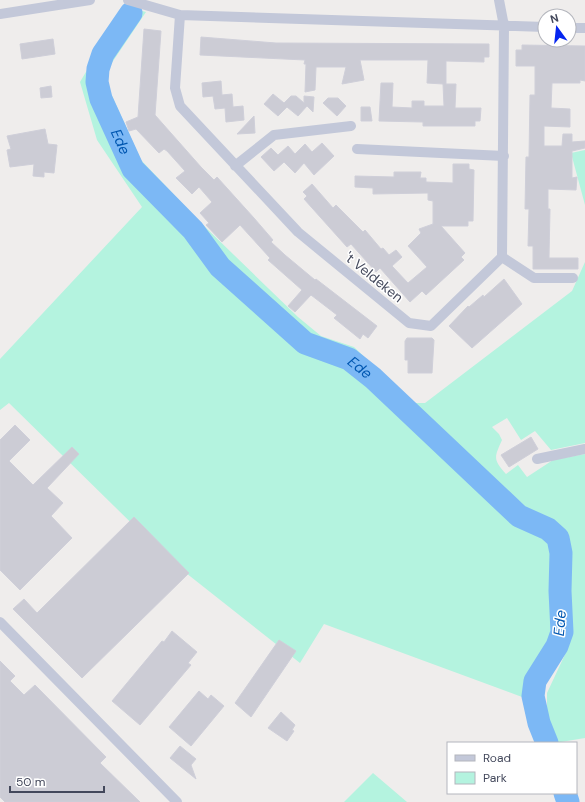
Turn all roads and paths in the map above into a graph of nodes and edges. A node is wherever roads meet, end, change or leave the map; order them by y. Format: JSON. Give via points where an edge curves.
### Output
{"nodes":[{"id":1,"x":90,"y":0,"type":"edge"},
{"id":2,"x":128,"y":0,"type":"edge"},
{"id":3,"x":499,"y":0,"type":"edge"},
{"id":4,"x":0,"y":14,"type":"edge"},
{"id":5,"x":180,"y":15,"type":"junction"},
{"id":6,"x":504,"y":26,"type":"junction"},
{"id":7,"x":537,"y":27,"type":"edge"},
{"id":8,"x":351,"y":126,"type":"dead end"},
{"id":9,"x":357,"y":149,"type":"dead end"},
{"id":10,"x":504,"y":156,"type":"junction"},
{"id":11,"x":235,"y":166,"type":"junction"},
{"id":12,"x":502,"y":257,"type":"junction"},
{"id":13,"x":573,"y":278,"type":"dead end"},
{"id":14,"x":585,"y":448,"type":"edge"},
{"id":15,"x":536,"y":459,"type":"dead end"},
{"id":16,"x":0,"y":622,"type":"edge"},
{"id":17,"x":177,"y":802,"type":"edge"}],
"edges":[{"from":1,"to":4,"type":"street"},
{"from":2,"to":5,"type":"street"},
{"from":3,"to":6,"type":"street"},
{"from":5,"to":6,"type":"street"},
{"from":5,"to":11,"type":"street","name":"'t Veldeken","via":[[175,88],[180,106]]},
{"from":6,"to":7,"type":"street"},
{"from":6,"to":10,"type":"street"},
{"from":8,"to":11,"type":"street","via":[[274,135]]},
{"from":9,"to":10,"type":"street"},
{"from":10,"to":12,"type":"street"},
{"from":11,"to":12,"type":"street","name":"'t Veldeken","via":[[298,232],[409,323],[431,326]]},
{"from":12,"to":13,"type":"street","via":[[534,278]]},
{"from":14,"to":15,"type":"street"},
{"from":16,"to":17,"type":"street"}]}
